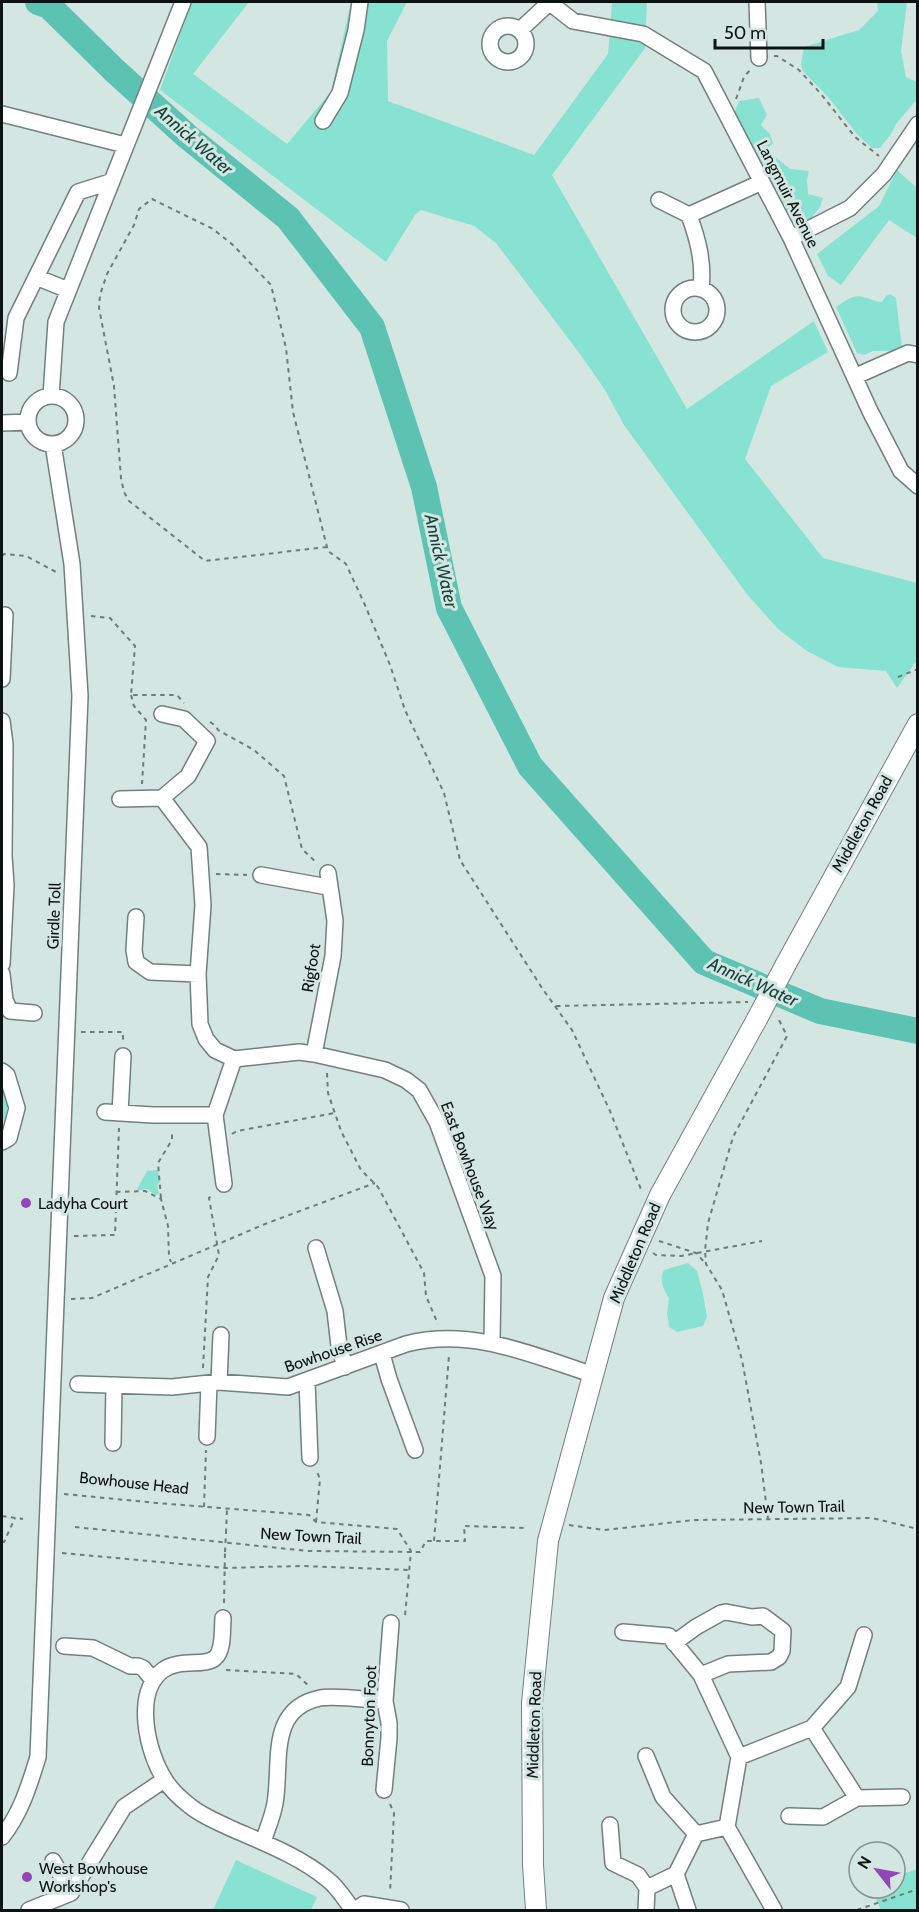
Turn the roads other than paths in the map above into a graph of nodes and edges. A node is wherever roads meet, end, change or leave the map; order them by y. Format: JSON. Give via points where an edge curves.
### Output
{"nodes":[{"id":1,"x":183,"y":2,"type":"edge"},
{"id":2,"x":360,"y":2,"type":"edge"},
{"id":3,"x":549,"y":2,"type":"edge"},
{"id":4,"x":756,"y":2,"type":"edge"},
{"id":5,"x":520,"y":30,"type":"dead end"},
{"id":6,"x":759,"y":58,"type":"road end"},
{"id":7,"x":2,"y":114,"type":"edge"},
{"id":8,"x":323,"y":121,"type":"dead end"},
{"id":9,"x":918,"y":124,"type":"edge"},
{"id":10,"x":126,"y":145,"type":"junction"},
{"id":11,"x":110,"y":182,"type":"junction"},
{"id":12,"x":762,"y":182,"type":"junction"},
{"id":13,"x":659,"y":200,"type":"dead end"},
{"id":14,"x":689,"y":215,"type":"junction"},
{"id":15,"x":791,"y":238,"type":"junction"},
{"id":16,"x":36,"y":277,"type":"junction"},
{"id":17,"x":701,"y":289,"type":"dead end"},
{"id":18,"x":68,"y":290,"type":"junction"},
{"id":19,"x":918,"y":355,"type":"edge"},
{"id":20,"x":9,"y":373,"type":"dead end"},
{"id":21,"x":856,"y":376,"type":"junction"},
{"id":22,"x":51,"y":396,"type":"junction"},
{"id":23,"x":28,"y":422,"type":"junction"},
{"id":24,"x":2,"y":423,"type":"edge"},
{"id":25,"x":53,"y":444,"type":"junction"},
{"id":26,"x":918,"y":486,"type":"edge"},
{"id":27,"x":5,"y":615,"type":"dead end"},
{"id":28,"x":2,"y":679,"type":"edge"},
{"id":29,"x":162,"y":714,"type":"dead end"},
{"id":30,"x":2,"y":720,"type":"edge"},
{"id":31,"x":918,"y":724,"type":"edge"},
{"id":32,"x":162,"y":798,"type":"junction"},
{"id":33,"x":120,"y":799,"type":"dead end"},
{"id":34,"x":261,"y":875,"type":"road end"},
{"id":35,"x":136,"y":917,"type":"dead end"},
{"id":36,"x":2,"y":964,"type":"edge"},
{"id":37,"x":2,"y":974,"type":"edge"},
{"id":38,"x":198,"y":974,"type":"junction"},
{"id":39,"x":34,"y":1013,"type":"dead end"},
{"id":40,"x":321,"y":1055,"type":"junction"},
{"id":41,"x":123,"y":1056,"type":"road end"},
{"id":42,"x":234,"y":1059,"type":"junction"},
{"id":43,"x":2,"y":1071,"type":"edge"},
{"id":44,"x":214,"y":1115,"type":"junction"},
{"id":45,"x":2,"y":1142,"type":"edge"},
{"id":46,"x":224,"y":1184,"type":"road end"},
{"id":47,"x":316,"y":1248,"type":"dead end"},
{"id":48,"x":221,"y":1335,"type":"dead end"},
{"id":49,"x":492,"y":1342,"type":"junction"},
{"id":50,"x":382,"y":1354,"type":"junction"},
{"id":51,"x":345,"y":1367,"type":"junction"},
{"id":52,"x":594,"y":1375,"type":"junction"},
{"id":53,"x":308,"y":1381,"type":"junction"},
{"id":54,"x":214,"y":1383,"type":"junction"},
{"id":55,"x":78,"y":1384,"type":"dead end"},
{"id":56,"x":114,"y":1385,"type":"junction"},
{"id":57,"x":207,"y":1437,"type":"road end"},
{"id":58,"x":113,"y":1443,"type":"dead end"},
{"id":59,"x":415,"y":1450,"type":"dead end"},
{"id":60,"x":310,"y":1458,"type":"road end"},
{"id":61,"x":224,"y":1618,"type":"road end"},
{"id":62,"x":398,"y":1622,"type":"road end"},
{"id":63,"x":623,"y":1632,"type":"dead end"},
{"id":64,"x":864,"y":1635,"type":"dead end"},
{"id":65,"x":675,"y":1643,"type":"junction"},
{"id":66,"x":64,"y":1646,"type":"dead end"},
{"id":67,"x":701,"y":1674,"type":"junction"},
{"id":68,"x":153,"y":1680,"type":"junction"},
{"id":69,"x":385,"y":1701,"type":"junction"},
{"id":70,"x":812,"y":1728,"type":"junction"},
{"id":71,"x":646,"y":1756,"type":"dead end"},
{"id":72,"x":739,"y":1757,"type":"junction"},
{"id":73,"x":164,"y":1780,"type":"junction"},
{"id":74,"x":384,"y":1790,"type":"road end"},
{"id":75,"x":902,"y":1797,"type":"dead end"},
{"id":76,"x":857,"y":1798,"type":"junction"},
{"id":77,"x":789,"y":1816,"type":"dead end"},
{"id":78,"x":609,"y":1825,"type":"dead end"},
{"id":79,"x":727,"y":1827,"type":"junction"},
{"id":80,"x":696,"y":1834,"type":"junction"},
{"id":81,"x":2,"y":1837,"type":"edge"},
{"id":82,"x":263,"y":1842,"type":"junction"},
{"id":83,"x":53,"y":1861,"type":"dead end"},
{"id":84,"x":676,"y":1874,"type":"junction"},
{"id":85,"x":647,"y":1888,"type":"junction"},
{"id":86,"x":71,"y":1893,"type":"junction"},
{"id":87,"x":29,"y":1911,"type":"edge"},
{"id":88,"x":354,"y":1911,"type":"edge"},
{"id":89,"x":401,"y":1911,"type":"edge"},
{"id":90,"x":536,"y":1911,"type":"edge"},
{"id":91,"x":646,"y":1911,"type":"edge"},
{"id":92,"x":688,"y":1911,"type":"edge"},
{"id":93,"x":774,"y":1911,"type":"edge"}],
"edges":[{"from":1,"to":10,"type":"street"},
{"from":2,"to":8,"type":"street","via":[[340,93]]},
{"from":3,"to":5,"type":"street","name":"Langmuir Avenue"},
{"from":3,"to":12,"type":"street","name":"Langmuir Avenue","via":[[573,21],[643,34],[704,71]]},
{"from":4,"to":6,"type":"street"},
{"from":7,"to":10,"type":"street"},
{"from":9,"to":15,"type":"street","via":[[884,174],[850,208]]},
{"from":10,"to":11,"type":"street"},
{"from":11,"to":16,"type":"street","via":[[78,192]]},
{"from":11,"to":18,"type":"street"},
{"from":12,"to":14,"type":"street"},
{"from":12,"to":15,"type":"street","name":"Langmuir Avenue"},
{"from":13,"to":14,"type":"street"},
{"from":14,"to":17,"type":"street","via":[[700,245]]},
{"from":15,"to":21,"type":"street","name":"Langmuir Avenue"},
{"from":16,"to":18,"type":"street"},
{"from":16,"to":20,"type":"street","via":[[16,318]]},
{"from":18,"to":22,"type":"street","via":[[56,322]]},
{"from":19,"to":21,"type":"street","via":[[908,353]]},
{"from":21,"to":26,"type":"street","name":"Langmuir Avenue","via":[[901,471]]},
{"from":22,"to":23,"type":"street","via":[[37,401]]},
{"from":22,"to":25,"type":"street","via":[[71,406],[75,422],[67,438]]},
{"from":23,"to":24,"type":"street"},
{"from":23,"to":25,"type":"street","via":[[33,435]]},
{"from":25,"to":81,"type":"street","name":"Girdle Toll","via":[[72,564],[80,696],[38,1757],[24,1802]]},
{"from":27,"to":28,"type":"street"},
{"from":29,"to":32,"type":"street","via":[[184,718],[207,741],[188,776]]},
{"from":30,"to":36,"type":"street","via":[[6,885]]},
{"from":31,"to":52,"type":"main road","name":"Middleton Road","bridge":true,"via":[[658,1200],[614,1298]]},
{"from":32,"to":33,"type":"street"},
{"from":32,"to":38,"type":"street","via":[[199,847],[203,905]]},
{"from":34,"to":40,"type":"street","name":"Rigfoot","via":[[328,880],[335,921]]},
{"from":35,"to":38,"type":"street","via":[[136,962],[150,972]]},
{"from":37,"to":39,"type":"street","via":[[10,1011]]},
{"from":38,"to":42,"type":"street","via":[[200,1023],[206,1039],[215,1050]]},
{"from":40,"to":42,"type":"street","name":"East Bowhouse Way","via":[[298,1052]]},
{"from":40,"to":49,"type":"street","name":"East Bowhouse Way","via":[[385,1070],[406,1080],[419,1090],[430,1107],[493,1276]]},
{"from":41,"to":44,"type":"street","via":[[113,1113]]},
{"from":42,"to":44,"type":"street"},
{"from":43,"to":45,"type":"street","via":[[7,1075],[17,1108],[9,1138]]},
{"from":44,"to":46,"type":"street"},
{"from":47,"to":51,"type":"street","via":[[331,1296]]},
{"from":48,"to":54,"type":"street"},
{"from":49,"to":50,"type":"street","name":"Bowhouse Rise","via":[[424,1339]]},
{"from":49,"to":52,"type":"street","name":"Bowhouse Rise"},
{"from":50,"to":51,"type":"street","name":"Bowhouse Rise"},
{"from":50,"to":59,"type":"street"},
{"from":51,"to":53,"type":"street","name":"Bowhouse Rise"},
{"from":52,"to":90,"type":"main road","name":"Middleton Road","via":[[548,1541],[532,1703]]},
{"from":53,"to":54,"type":"street","name":"Bowhouse Rise","via":[[288,1387]]},
{"from":53,"to":60,"type":"street"},
{"from":54,"to":56,"type":"street","name":"Bowhouse Rise","via":[[172,1387]]},
{"from":54,"to":57,"type":"street"},
{"from":55,"to":56,"type":"street","name":"Bowhouse Rise"},
{"from":56,"to":58,"type":"street"},
{"from":61,"to":68,"type":"street","via":[[221,1649],[216,1658],[177,1663]]},
{"from":62,"to":69,"type":"street","name":"Bonnyton Foot"},
{"from":63,"to":65,"type":"street","via":[[669,1636]]},
{"from":64,"to":70,"type":"street","via":[[848,1687]]},
{"from":65,"to":67,"type":"street"},
{"from":65,"to":67,"type":"street","via":[[726,1612],[763,1616],[783,1631],[782,1652],[771,1662],[728,1664]]},
{"from":66,"to":68,"type":"street","via":[[93,1648],[143,1668]]},
{"from":67,"to":72,"type":"street"},
{"from":68,"to":73,"type":"street","via":[[145,1714]]},
{"from":69,"to":74,"type":"street","name":"Bonnyton Foot","via":[[390,1723]]},
{"from":69,"to":82,"type":"street","via":[[322,1697],[303,1704],[290,1715],[281,1731],[275,1803]]},
{"from":70,"to":72,"type":"street"},
{"from":70,"to":76,"type":"street"},
{"from":71,"to":80,"type":"street","via":[[663,1797]]},
{"from":72,"to":79,"type":"street"},
{"from":73,"to":82,"type":"street","via":[[200,1814]]},
{"from":73,"to":86,"type":"street","via":[[124,1807]]},
{"from":75,"to":76,"type":"street"},
{"from":76,"to":77,"type":"street","via":[[823,1816]]},
{"from":78,"to":85,"type":"street","via":[[613,1863],[638,1875]]},
{"from":79,"to":80,"type":"street"},
{"from":79,"to":93,"type":"street"},
{"from":80,"to":84,"type":"street"},
{"from":82,"to":88,"type":"street","via":[[329,1880]]},
{"from":83,"to":86,"type":"street"},
{"from":84,"to":85,"type":"street"},
{"from":84,"to":92,"type":"street"},
{"from":85,"to":91,"type":"street"},
{"from":86,"to":87,"type":"street"},
{"from":88,"to":89,"type":"street","via":[[364,1904]]}]}
